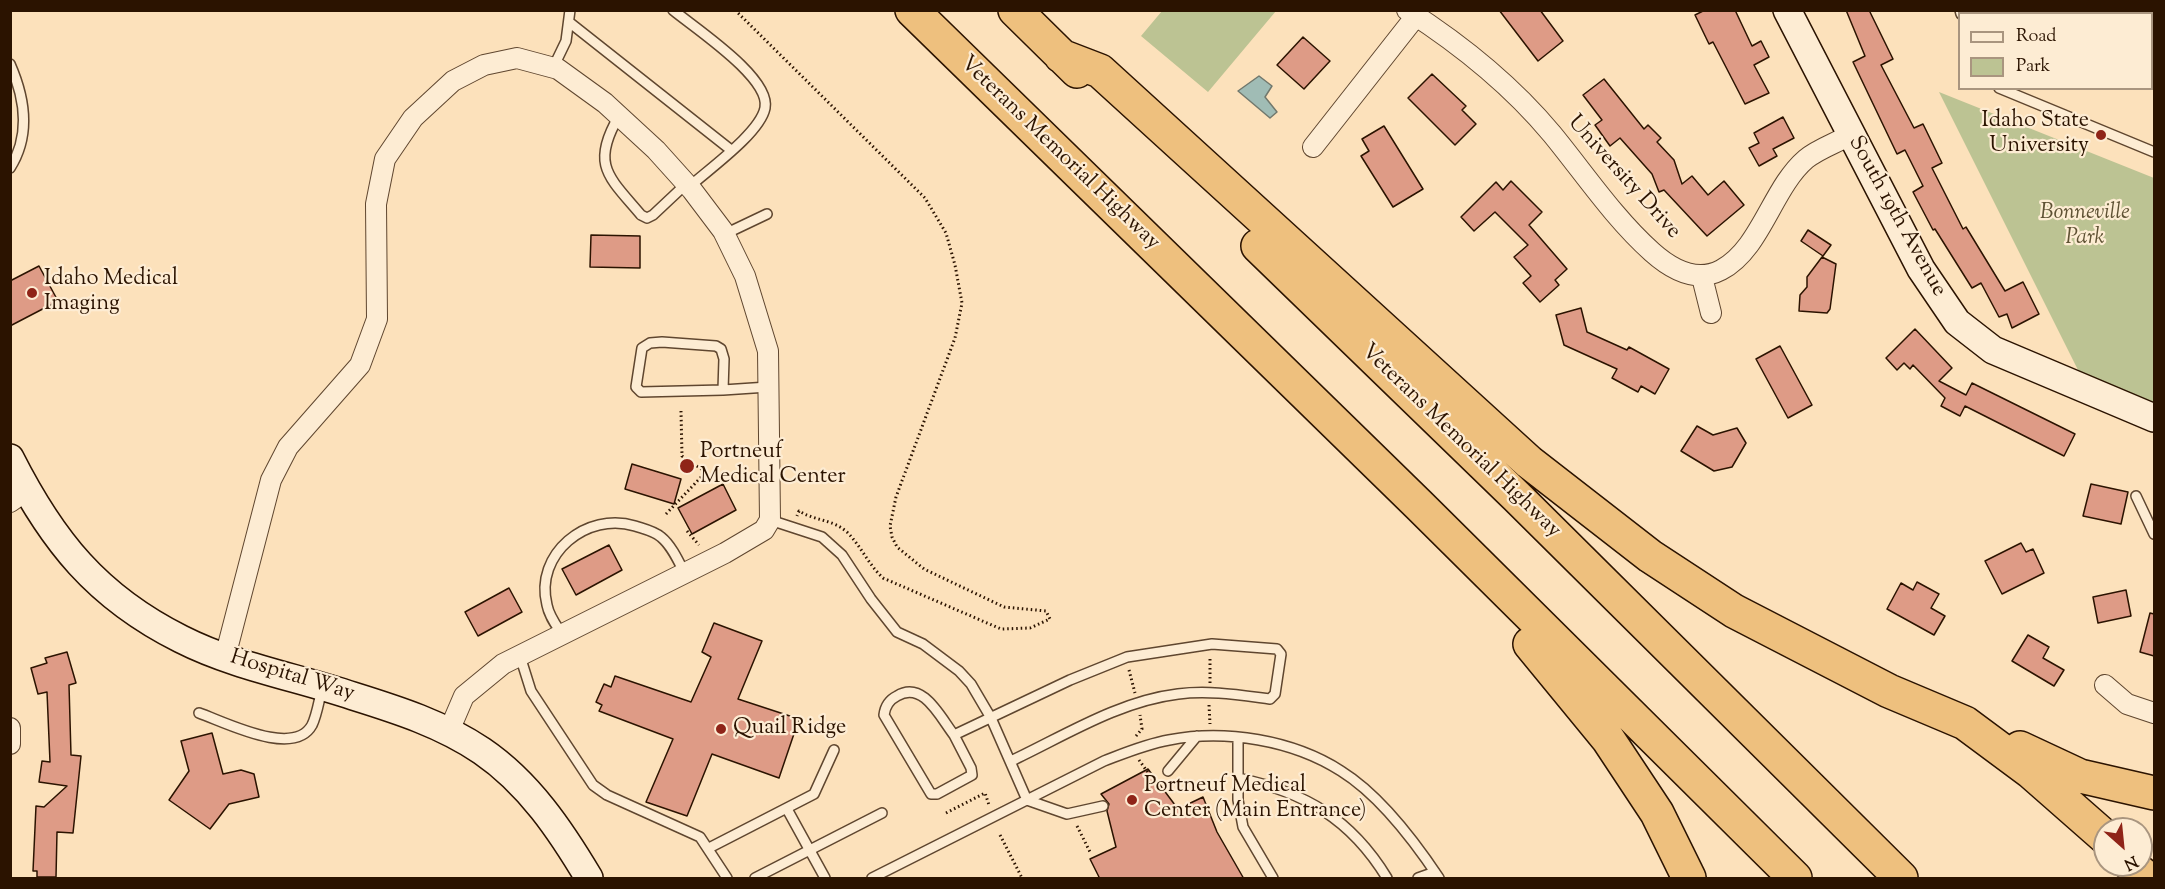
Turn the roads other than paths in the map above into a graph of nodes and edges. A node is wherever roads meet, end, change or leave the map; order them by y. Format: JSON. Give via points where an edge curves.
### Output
{"nodes":[{"id":1,"x":570,"y":10,"type":"edge"},
{"id":2,"x":674,"y":10,"type":"edge"},
{"id":3,"x":912,"y":10,"type":"edge"},
{"id":4,"x":1015,"y":10,"type":"edge"},
{"id":5,"x":1787,"y":10,"type":"edge"},
{"id":6,"x":1412,"y":13,"type":"edge"},
{"id":7,"x":569,"y":22,"type":"junction"},
{"id":8,"x":1062,"y":56,"type":"junction"},
{"id":9,"x":10,"y":64,"type":"edge"},
{"id":10,"x":553,"y":68,"type":"junction"},
{"id":11,"x":2004,"y":90,"type":"edge"},
{"id":12,"x":619,"y":116,"type":"junction"},
{"id":13,"x":1850,"y":135,"type":"junction"},
{"id":14,"x":1313,"y":147,"type":"dead end"},
{"id":15,"x":731,"y":150,"type":"junction"},
{"id":16,"x":2154,"y":152,"type":"edge"},
{"id":17,"x":10,"y":168,"type":"edge"},
{"id":18,"x":688,"y":185,"type":"junction"},
{"id":19,"x":767,"y":214,"type":"dead end"},
{"id":20,"x":725,"y":234,"type":"junction"},
{"id":21,"x":1702,"y":277,"type":"junction"},
{"id":22,"x":1711,"y":313,"type":"dead end"},
{"id":23,"x":768,"y":387,"type":"junction"},
{"id":24,"x":723,"y":390,"type":"junction"},
{"id":25,"x":2154,"y":418,"type":"edge"},
{"id":26,"x":10,"y":458,"type":"edge"},
{"id":27,"x":19,"y":496,"type":"edge"},
{"id":28,"x":2136,"y":496,"type":"dead end"},
{"id":29,"x":1419,"y":505,"type":"junction"},
{"id":30,"x":770,"y":520,"type":"junction"},
{"id":31,"x":2154,"y":534,"type":"edge"},
{"id":32,"x":684,"y":572,"type":"junction"},
{"id":33,"x":561,"y":634,"type":"junction"},
{"id":34,"x":520,"y":656,"type":"junction"},
{"id":35,"x":225,"y":657,"type":"junction"},
{"id":36,"x":2105,"y":685,"type":"dead end"},
{"id":37,"x":323,"y":686,"type":"junction"},
{"id":38,"x":199,"y":713,"type":"dead end"},
{"id":39,"x":2154,"y":713,"type":"edge"},
{"id":40,"x":991,"y":718,"type":"junction"},
{"id":41,"x":1965,"y":723,"type":"junction"},
{"id":42,"x":10,"y":728,"type":"edge"},
{"id":43,"x":449,"y":731,"type":"junction"},
{"id":44,"x":954,"y":735,"type":"junction"},
{"id":45,"x":1197,"y":736,"type":"junction"},
{"id":46,"x":1238,"y":738,"type":"junction"},
{"id":47,"x":10,"y":744,"type":"edge"},
{"id":48,"x":834,"y":750,"type":"dead end"},
{"id":49,"x":1011,"y":761,"type":"junction"},
{"id":50,"x":1168,"y":771,"type":"dead end"},
{"id":51,"x":1238,"y":778,"type":"junction"},
{"id":52,"x":2154,"y":793,"type":"edge"},
{"id":53,"x":1027,"y":800,"type":"junction"},
{"id":54,"x":1103,"y":806,"type":"dead end"},
{"id":55,"x":788,"y":809,"type":"junction"},
{"id":56,"x":882,"y":813,"type":"dead end"},
{"id":57,"x":2093,"y":826,"type":"edge"},
{"id":58,"x":709,"y":848,"type":"junction"},
{"id":59,"x":811,"y":848,"type":"junction"},
{"id":60,"x":1437,"y":875,"type":"edge"},
{"id":61,"x":589,"y":879,"type":"edge"},
{"id":62,"x":727,"y":879,"type":"edge"},
{"id":63,"x":755,"y":879,"type":"edge"},
{"id":64,"x":825,"y":879,"type":"edge"},
{"id":65,"x":872,"y":879,"type":"edge"},
{"id":66,"x":1273,"y":879,"type":"edge"},
{"id":67,"x":1387,"y":879,"type":"edge"},
{"id":68,"x":1418,"y":879,"type":"edge"},
{"id":69,"x":1689,"y":879,"type":"edge"},
{"id":70,"x":1795,"y":879,"type":"edge"},
{"id":71,"x":1901,"y":879,"type":"edge"}],
"edges":[{"from":1,"to":7,"type":"lane"},
{"from":2,"to":15,"type":"lane","via":[[743,68],[764,92],[765,108],[756,124]]},
{"from":3,"to":29,"type":"highway","name":"Veterans Memorial Highway"},
{"from":4,"to":8,"type":"highway","name":"Veterans Memorial Highway"},
{"from":5,"to":13,"type":"street","name":"South 19th Avenue"},
{"from":6,"to":14,"type":"street"},
{"from":6,"to":21,"type":"street","name":"University Drive","via":[[1467,51],[1550,132],[1652,252],[1684,273]]},
{"from":7,"to":10,"type":"lane","via":[[566,40]]},
{"from":7,"to":15,"type":"lane"},
{"from":8,"to":41,"type":"highway","via":[[1100,71],[1529,462],[1650,556],[1734,611],[1889,691]]},
{"from":8,"to":71,"type":"highway","name":"Veterans Memorial Highway","via":[[1509,488]]},
{"from":9,"to":17,"type":"lane","via":[[19,84],[25,131]]},
{"from":10,"to":12,"type":"street"},
{"from":10,"to":35,"type":"street","via":[[518,58],[484,65],[453,81],[413,118],[385,159],[376,204],[377,319],[360,365],[288,447],[271,480]]},
{"from":11,"to":16,"type":"lane"},
{"from":12,"to":18,"type":"street"},
{"from":12,"to":18,"type":"lane","via":[[607,136],[606,169],[641,215],[653,215]]},
{"from":13,"to":21,"type":"street","via":[[1806,159],[1782,189],[1752,242],[1723,269]]},
{"from":13,"to":25,"type":"street","name":"South 19th Avenue","via":[[1921,270],[1957,322],[1993,350]]},
{"from":15,"to":18,"type":"lane"},
{"from":18,"to":20,"type":"street"},
{"from":19,"to":20,"type":"lane"},
{"from":20,"to":23,"type":"street","via":[[745,276],[768,351]]},
{"from":21,"to":22,"type":"street"},
{"from":23,"to":24,"type":"lane"},
{"from":23,"to":30,"type":"street"},
{"from":24,"to":24,"type":"lane","via":[[641,392],[636,387],[642,348],[662,342],[722,349]]},
{"from":26,"to":27,"type":"street","name":"Hospital Way"},
{"from":27,"to":35,"type":"street","name":"Hospital Way","via":[[99,586],[126,608],[182,640]]},
{"from":28,"to":31,"type":"lane"},
{"from":29,"to":69,"type":"highway","via":[[1494,603],[1608,739],[1657,813]]},
{"from":29,"to":70,"type":"highway","name":"Veterans Memorial Highway"},
{"from":30,"to":32,"type":"street","via":[[764,530]]},
{"from":30,"to":40,"type":"lane","via":[[822,537],[836,549],[897,632],[923,644],[959,671]]},
{"from":32,"to":33,"type":"street"},
{"from":32,"to":33,"type":"lane","via":[[668,544],[652,532],[624,523],[588,527],[567,540],[552,558],[545,583],[549,614]]},
{"from":33,"to":34,"type":"street"},
{"from":34,"to":43,"type":"street","via":[[503,664],[464,696]]},
{"from":34,"to":58,"type":"lane","via":[[531,691],[594,785],[607,795],[700,837]]},
{"from":35,"to":37,"type":"street","name":"Hospital Way"},
{"from":36,"to":39,"type":"street","via":[[2127,704]]},
{"from":37,"to":38,"type":"lane","via":[[312,726],[296,739],[277,740]]},
{"from":37,"to":43,"type":"street","name":"Hospital Way"},
{"from":40,"to":44,"type":"lane"},
{"from":40,"to":49,"type":"lane"},
{"from":40,"to":49,"type":"lane","via":[[1127,657],[1212,644],[1277,649],[1281,654],[1275,694],[1270,699],[1213,692],[1177,694],[1137,703]]},
{"from":41,"to":52,"type":"highway","via":[[2080,776]]},
{"from":41,"to":57,"type":"highway","via":[[2031,772]]},
{"from":42,"to":47,"type":"street"},
{"from":43,"to":61,"type":"street","name":"Hospital Way","via":[[485,753],[523,786],[555,824]]},
{"from":44,"to":44,"type":"lane","via":[[972,775],[931,794],[884,715],[885,709],[902,692],[923,694]]},
{"from":45,"to":46,"type":"lane"},
{"from":45,"to":50,"type":"lane"},
{"from":45,"to":53,"type":"lane","via":[[1141,747]]},
{"from":46,"to":51,"type":"lane"},
{"from":46,"to":60,"type":"lane","via":[[1288,746],[1340,770],[1377,800]]},
{"from":48,"to":55,"type":"lane","via":[[814,794]]},
{"from":49,"to":53,"type":"lane"},
{"from":51,"to":66,"type":"lane","via":[[1243,827]]},
{"from":51,"to":67,"type":"lane","via":[[1275,786],[1318,806],[1350,831]]},
{"from":53,"to":54,"type":"lane","via":[[1066,814]]},
{"from":53,"to":65,"type":"lane"},
{"from":55,"to":58,"type":"lane"},
{"from":55,"to":59,"type":"lane"},
{"from":56,"to":59,"type":"lane"},
{"from":58,"to":62,"type":"lane"},
{"from":59,"to":63,"type":"lane"},
{"from":59,"to":64,"type":"lane"},
{"from":60,"to":68,"type":"lane"}]}
